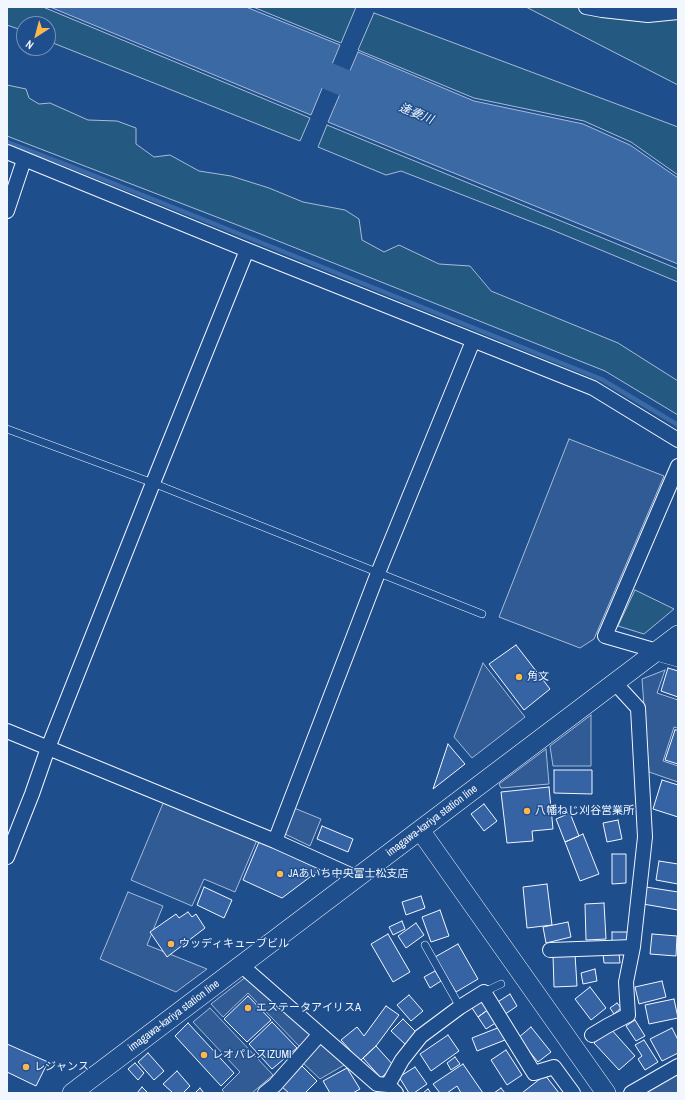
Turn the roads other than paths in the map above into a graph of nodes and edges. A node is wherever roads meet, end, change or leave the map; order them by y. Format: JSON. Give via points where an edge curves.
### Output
{"nodes":[{"id":1,"x":586,"y":7,"type":"edge"},
{"id":2,"x":613,"y":9,"type":"edge"},
{"id":3,"x":678,"y":12,"type":"edge"},
{"id":4,"x":7,"y":152,"type":"edge"},
{"id":5,"x":24,"y":160,"type":"junction"},
{"id":6,"x":7,"y":211,"type":"edge"},
{"id":7,"x":247,"y":250,"type":"junction"},
{"id":8,"x":473,"y":341,"type":"junction"},
{"id":9,"x":7,"y":428,"type":"edge"},
{"id":10,"x":678,"y":440,"type":"edge"},
{"id":11,"x":678,"y":466,"type":"edge"},
{"id":12,"x":153,"y":483,"type":"junction"},
{"id":13,"x":378,"y":573,"type":"junction"},
{"id":14,"x":482,"y":614,"type":"dead end"},
{"id":15,"x":678,"y":635,"type":"edge"},
{"id":16,"x":657,"y":651,"type":"junction"},
{"id":17,"x":678,"y":657,"type":"edge"},
{"id":18,"x":615,"y":683,"type":"junction"},
{"id":19,"x":7,"y":731,"type":"edge"},
{"id":20,"x":48,"y":748,"type":"junction"},
{"id":21,"x":420,"y":830,"type":"junction"},
{"id":22,"x":275,"y":841,"type":"junction"},
{"id":23,"x":7,"y":856,"type":"edge"},
{"id":24,"x":356,"y":878,"type":"junction"},
{"id":25,"x":425,"y":945,"type":"dead end"},
{"id":26,"x":633,"y":947,"type":"junction"},
{"id":27,"x":550,"y":950,"type":"dead end"},
{"id":28,"x":241,"y":965,"type":"junction"},
{"id":29,"x":501,"y":984,"type":"dead end"},
{"id":30,"x":484,"y":992,"type":"junction"},
{"id":31,"x":460,"y":1007,"type":"junction"},
{"id":32,"x":320,"y":1034,"type":"junction"},
{"id":33,"x":592,"y":1035,"type":"dead end"},
{"id":34,"x":678,"y":1066,"type":"edge"},
{"id":35,"x":392,"y":1089,"type":"edge"},
{"id":36,"x":72,"y":1093,"type":"edge"},
{"id":37,"x":265,"y":1093,"type":"edge"},
{"id":38,"x":573,"y":1093,"type":"edge"},
{"id":39,"x":606,"y":1093,"type":"edge"},
{"id":40,"x":631,"y":1093,"type":"edge"}],
"edges":[{"from":1,"to":2,"type":"street"},
{"from":2,"to":3,"type":"street","via":[[648,15]]},
{"from":4,"to":5,"type":"street"},
{"from":5,"to":6,"type":"street"},
{"from":5,"to":7,"type":"street"},
{"from":7,"to":8,"type":"street"},
{"from":7,"to":12,"type":"street"},
{"from":8,"to":10,"type":"street","via":[[593,388]]},
{"from":8,"to":13,"type":"street"},
{"from":9,"to":12,"type":"lane"},
{"from":11,"to":16,"type":"street","via":[[605,636]]},
{"from":12,"to":13,"type":"lane"},
{"from":12,"to":20,"type":"street"},
{"from":13,"to":14,"type":"lane"},
{"from":13,"to":22,"type":"street"},
{"from":15,"to":16,"type":"main road","name":"imagawa-kariya station line"},
{"from":16,"to":17,"type":"main road"},
{"from":16,"to":18,"type":"main road","name":"imagawa-kariya station line"},
{"from":18,"to":21,"type":"main road","name":"imagawa-kariya station line"},
{"from":18,"to":26,"type":"street","via":[[638,708],[645,837]]},
{"from":19,"to":20,"type":"street"},
{"from":20,"to":22,"type":"street"},
{"from":20,"to":23,"type":"street"},
{"from":21,"to":24,"type":"main road","name":"imagawa-kariya station line"},
{"from":21,"to":39,"type":"main road"},
{"from":22,"to":24,"type":"street"},
{"from":24,"to":28,"type":"main road","name":"imagawa-kariya station line"},
{"from":25,"to":31,"type":"lane"},
{"from":26,"to":27,"type":"street"},
{"from":26,"to":33,"type":"street","via":[[626,982],[628,1015]]},
{"from":28,"to":32,"type":"street"},
{"from":28,"to":36,"type":"main road","name":"imagawa-kariya station line"},
{"from":29,"to":30,"type":"lane"},
{"from":30,"to":31,"type":"street"},
{"from":30,"to":38,"type":"street","via":[[534,1073],[557,1063]]},
{"from":31,"to":35,"type":"street","via":[[421,1036],[402,1060]]},
{"from":32,"to":35,"type":"street","via":[[377,1084]]},
{"from":32,"to":37,"type":"street"},
{"from":34,"to":40,"type":"street"}]}
